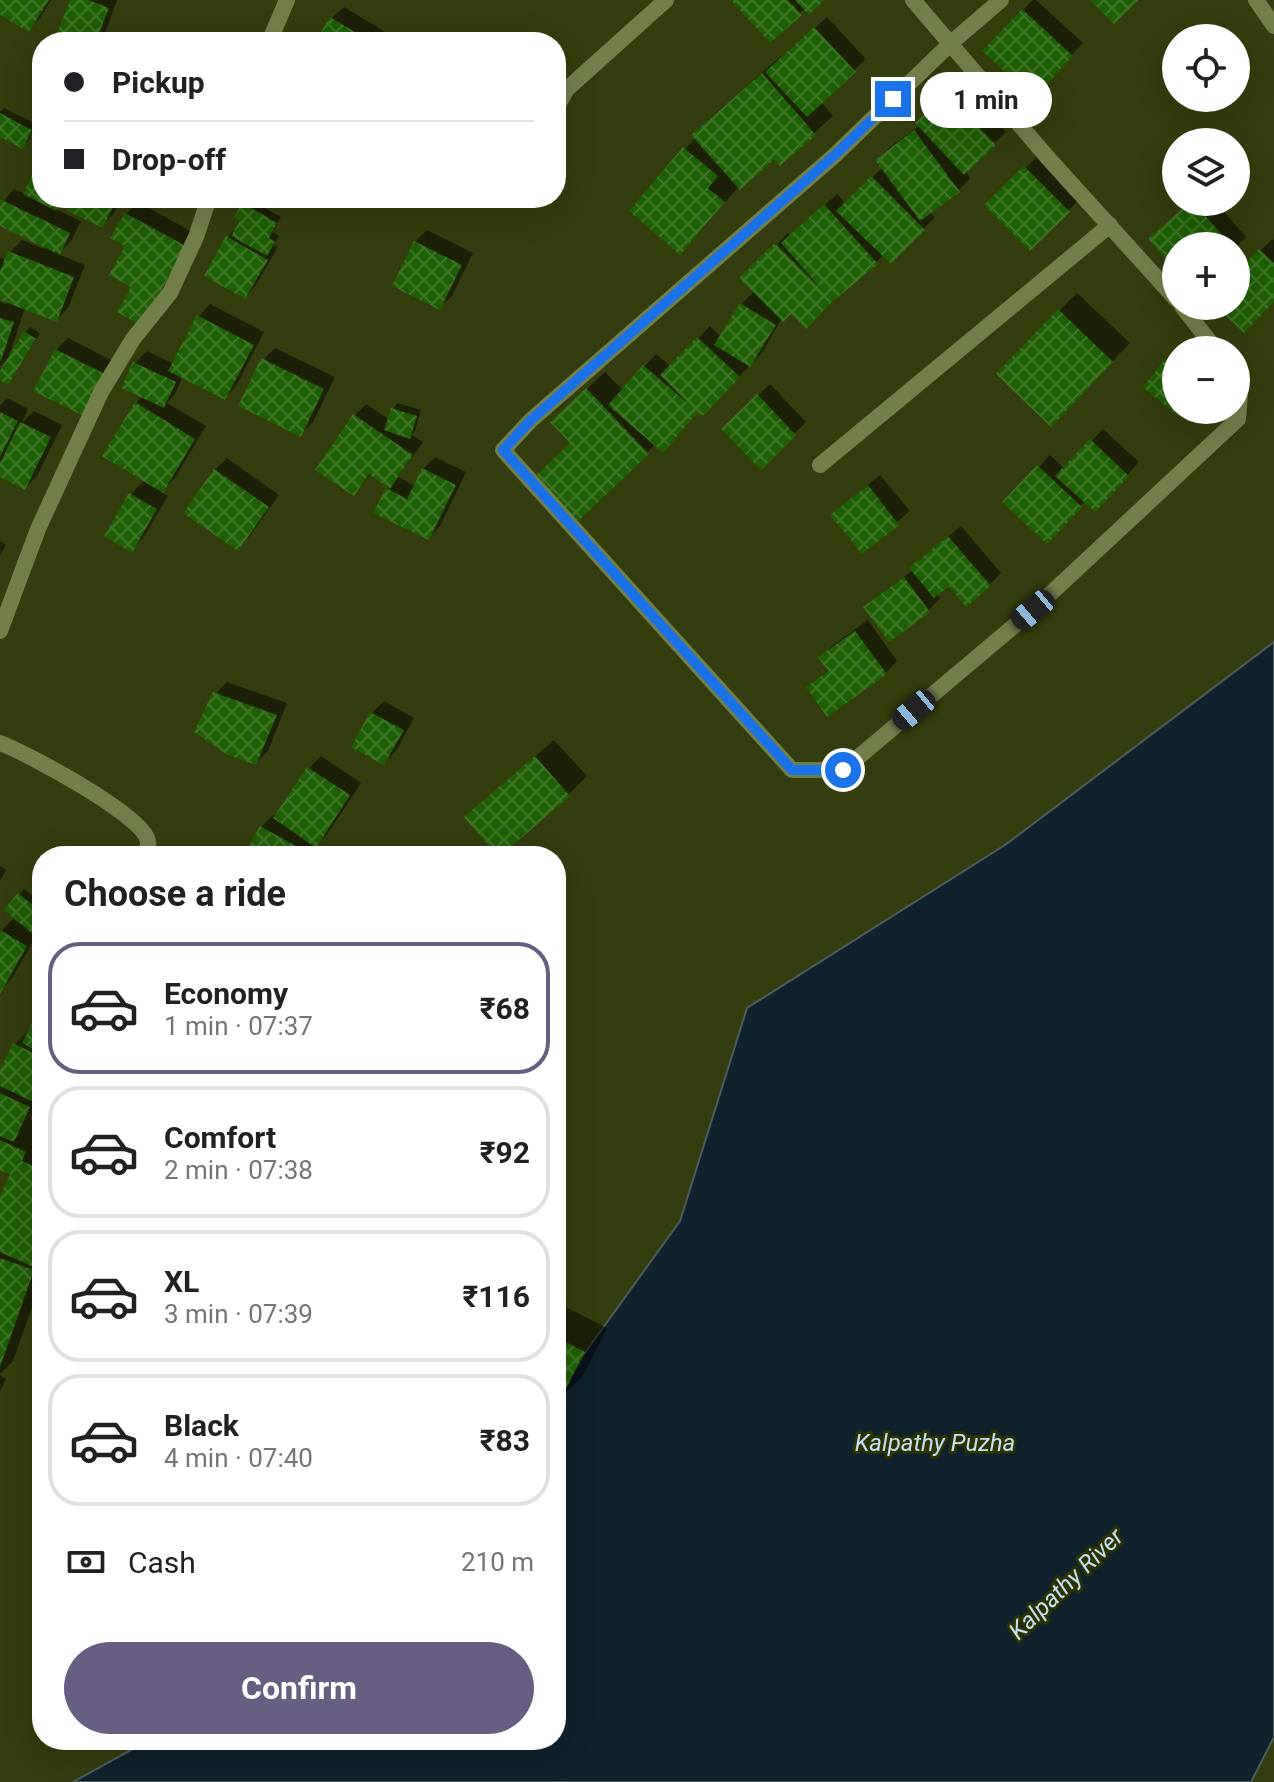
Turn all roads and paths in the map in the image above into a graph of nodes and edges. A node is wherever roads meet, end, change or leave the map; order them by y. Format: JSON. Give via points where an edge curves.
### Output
{"nodes":[{"id":1,"x":287,"y":0,"type":"edge"},
{"id":2,"x":666,"y":0,"type":"edge"},
{"id":3,"x":913,"y":0,"type":"edge"},
{"id":4,"x":1001,"y":0,"type":"edge"},
{"id":5,"x":1256,"y":0,"type":"edge"},
{"id":6,"x":1274,"y":26,"type":"edge"},
{"id":7,"x":273,"y":32,"type":"edge"},
{"id":8,"x":951,"y":43,"type":"junction"},
{"id":9,"x":566,"y":91,"type":"edge"},
{"id":10,"x":206,"y":208,"type":"edge"},
{"id":11,"x":1110,"y":225,"type":"junction"},
{"id":12,"x":1162,"y":283,"type":"edge"},
{"id":13,"x":1193,"y":320,"type":"edge"},
{"id":14,"x":1205,"y":336,"type":"edge"},
{"id":15,"x":1233,"y":424,"type":"edge"},
{"id":16,"x":820,"y":465,"type":"dead end"},
{"id":17,"x":0,"y":631,"type":"edge"},
{"id":18,"x":0,"y":743,"type":"edge"},
{"id":19,"x":148,"y":846,"type":"edge"}],
"edges":[{"from":1,"to":7,"type":"street"},
{"from":2,"to":9,"type":"street"},
{"from":3,"to":8,"type":"street"},
{"from":4,"to":8,"type":"street"},
{"from":5,"to":6,"type":"street"},
{"from":8,"to":11,"type":"street"},
{"from":8,"to":15,"type":"street","via":[[835,155],[503,450],[792,770],[843,770],[1033,610]]},
{"from":10,"to":17,"type":"street","via":[[170,293],[133,339],[101,392],[38,529]]},
{"from":11,"to":12,"type":"street"},
{"from":11,"to":16,"type":"street"},
{"from":13,"to":14,"type":"street"},
{"from":18,"to":19,"type":"street","via":[[102,799],[139,826]]}]}
